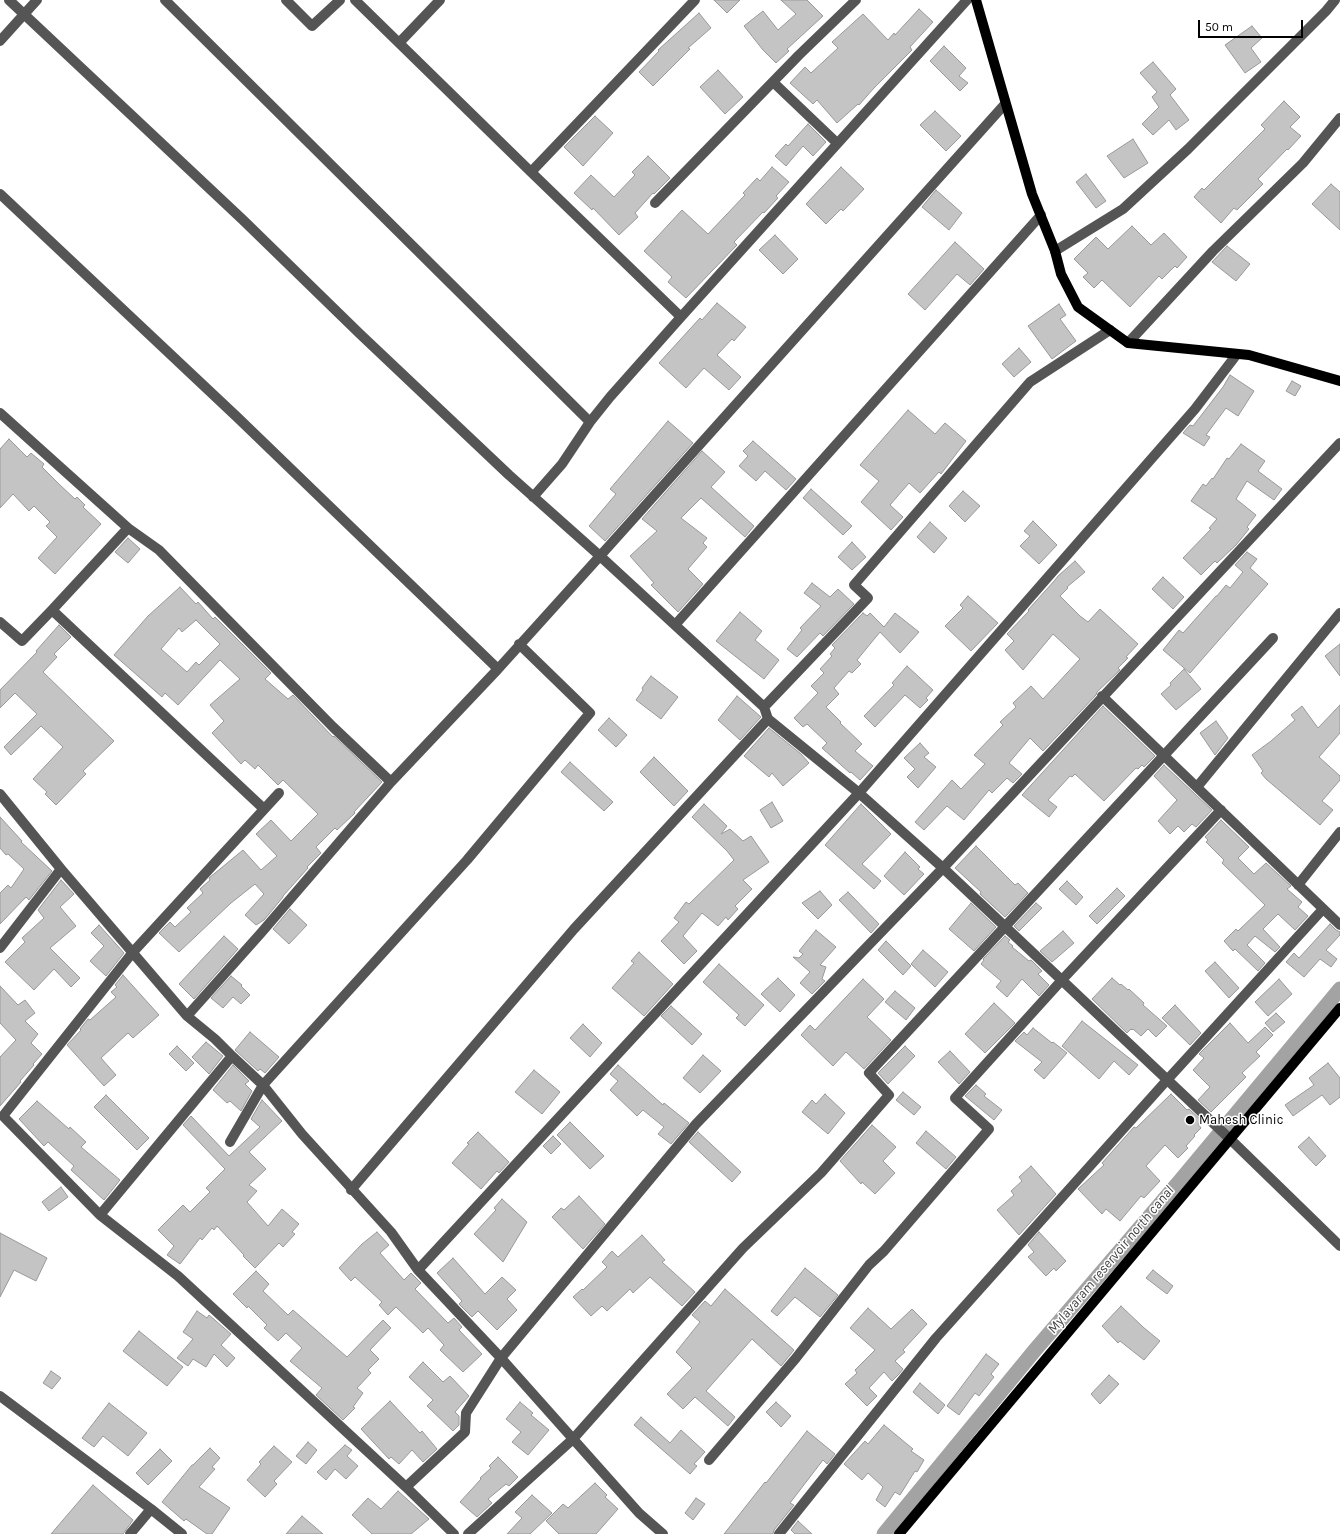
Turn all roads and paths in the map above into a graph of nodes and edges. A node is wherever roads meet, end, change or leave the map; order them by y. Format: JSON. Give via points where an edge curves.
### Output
{"nodes":[{"id":1,"x":9,"y":0,"type":"edge"},
{"id":2,"x":37,"y":0,"type":"edge"},
{"id":3,"x":165,"y":0,"type":"edge"},
{"id":4,"x":286,"y":0,"type":"edge"},
{"id":5,"x":340,"y":0,"type":"edge"},
{"id":6,"x":355,"y":0,"type":"edge"},
{"id":7,"x":440,"y":0,"type":"edge"},
{"id":8,"x":695,"y":0,"type":"edge"},
{"id":9,"x":856,"y":0,"type":"edge"},
{"id":10,"x":967,"y":0,"type":"edge"},
{"id":11,"x":976,"y":0,"type":"edge"},
{"id":12,"x":1335,"y":0,"type":"edge"},
{"id":13,"x":24,"y":14,"type":"junction"},
{"id":14,"x":0,"y":41,"type":"edge"},
{"id":15,"x":399,"y":43,"type":"junction"},
{"id":16,"x":773,"y":82,"type":"junction"},
{"id":17,"x":1006,"y":104,"type":"junction"},
{"id":18,"x":1340,"y":118,"type":"edge"},
{"id":19,"x":837,"y":143,"type":"junction"},
{"id":20,"x":530,"y":172,"type":"junction"},
{"id":21,"x":0,"y":194,"type":"edge"},
{"id":22,"x":655,"y":203,"type":"dead end"},
{"id":23,"x":1041,"y":215,"type":"junction"},
{"id":24,"x":1055,"y":251,"type":"junction"},
{"id":25,"x":681,"y":317,"type":"junction"},
{"id":26,"x":1110,"y":330,"type":"junction"},
{"id":27,"x":1128,"y":343,"type":"junction"},
{"id":28,"x":1237,"y":354,"type":"junction"},
{"id":29,"x":1340,"y":381,"type":"edge"},
{"id":30,"x":0,"y":413,"type":"edge"},
{"id":31,"x":590,"y":422,"type":"junction"},
{"id":32,"x":1340,"y":443,"type":"edge"},
{"id":33,"x":533,"y":497,"type":"junction"},
{"id":34,"x":128,"y":528,"type":"junction"},
{"id":35,"x":600,"y":556,"type":"junction"},
{"id":36,"x":52,"y":610,"type":"junction"},
{"id":37,"x":1340,"y":613,"type":"edge"},
{"id":38,"x":0,"y":622,"type":"edge"},
{"id":39,"x":675,"y":625,"type":"junction"},
{"id":40,"x":1273,"y":638,"type":"dead end"},
{"id":41,"x":519,"y":644,"type":"junction"},
{"id":42,"x":498,"y":669,"type":"junction"},
{"id":43,"x":1102,"y":696,"type":"junction"},
{"id":44,"x":764,"y":707,"type":"junction"},
{"id":45,"x":768,"y":718,"type":"junction"},
{"id":46,"x":1164,"y":756,"type":"junction"},
{"id":47,"x":391,"y":782,"type":"junction"},
{"id":48,"x":1197,"y":787,"type":"junction"},
{"id":49,"x":279,"y":793,"type":"dead end"},
{"id":50,"x":859,"y":793,"type":"junction"},
{"id":51,"x":0,"y":794,"type":"edge"},
{"id":52,"x":264,"y":809,"type":"junction"},
{"id":53,"x":1221,"y":810,"type":"junction"},
{"id":54,"x":1340,"y":832,"type":"edge"},
{"id":55,"x":943,"y":868,"type":"junction"},
{"id":56,"x":60,"y":869,"type":"junction"},
{"id":57,"x":1298,"y":885,"type":"junction"},
{"id":58,"x":1323,"y":909,"type":"junction"},
{"id":59,"x":1340,"y":925,"type":"edge"},
{"id":60,"x":1005,"y":928,"type":"junction"},
{"id":61,"x":0,"y":948,"type":"edge"},
{"id":62,"x":133,"y":952,"type":"junction"},
{"id":63,"x":1061,"y":981,"type":"junction"},
{"id":64,"x":1340,"y":1008,"type":"edge"},
{"id":65,"x":187,"y":1016,"type":"junction"},
{"id":66,"x":232,"y":1056,"type":"junction"},
{"id":67,"x":1167,"y":1080,"type":"junction"},
{"id":68,"x":263,"y":1085,"type":"junction"},
{"id":69,"x":1230,"y":1139,"type":"junction"},
{"id":70,"x":230,"y":1142,"type":"dead end"},
{"id":71,"x":351,"y":1190,"type":"junction"},
{"id":72,"x":100,"y":1215,"type":"junction"},
{"id":73,"x":1340,"y":1246,"type":"edge"},
{"id":74,"x":418,"y":1270,"type":"junction"},
{"id":75,"x":501,"y":1358,"type":"junction"},
{"id":76,"x":0,"y":1396,"type":"edge"},
{"id":77,"x":573,"y":1439,"type":"junction"},
{"id":78,"x":709,"y":1460,"type":"dead end"},
{"id":79,"x":406,"y":1487,"type":"junction"},
{"id":80,"x":151,"y":1509,"type":"junction"},
{"id":81,"x":130,"y":1534,"type":"edge"},
{"id":82,"x":182,"y":1534,"type":"edge"},
{"id":83,"x":454,"y":1534,"type":"edge"},
{"id":84,"x":468,"y":1534,"type":"edge"},
{"id":85,"x":663,"y":1534,"type":"edge"},
{"id":86,"x":779,"y":1534,"type":"edge"},
{"id":87,"x":899,"y":1534,"type":"edge"}],
"edges":[{"from":1,"to":13,"type":"street"},
{"from":2,"to":13,"type":"street"},
{"from":3,"to":31,"type":"street"},
{"from":4,"to":5,"type":"street","via":[[312,26]]},
{"from":6,"to":15,"type":"street"},
{"from":7,"to":15,"type":"street"},
{"from":8,"to":20,"type":"street"},
{"from":9,"to":16,"type":"street"},
{"from":10,"to":19,"type":"street"},
{"from":11,"to":17,"type":"main road"},
{"from":12,"to":24,"type":"street","via":[[1326,12],[1188,149],[1123,209]]},
{"from":13,"to":14,"type":"street"},
{"from":13,"to":33,"type":"street"},
{"from":15,"to":20,"type":"street"},
{"from":16,"to":19,"type":"street"},
{"from":16,"to":22,"type":"street"},
{"from":17,"to":23,"type":"main road","via":[[1032,194]]},
{"from":17,"to":35,"type":"street"},
{"from":18,"to":27,"type":"street","via":[[1303,163],[1213,251]]},
{"from":19,"to":25,"type":"street"},
{"from":20,"to":25,"type":"street"},
{"from":21,"to":42,"type":"street","via":[[237,417]]},
{"from":23,"to":24,"type":"main road"},
{"from":23,"to":39,"type":"street"},
{"from":24,"to":26,"type":"main road","via":[[1061,274],[1078,307]]},
{"from":25,"to":31,"type":"street"},
{"from":26,"to":27,"type":"main road"},
{"from":26,"to":44,"type":"street","via":[[1030,382],[854,585],[868,598]]},
{"from":27,"to":28,"type":"main road"},
{"from":28,"to":29,"type":"main road","via":[[1250,355]]},
{"from":28,"to":50,"type":"street","via":[[1195,409]]},
{"from":30,"to":34,"type":"street"},
{"from":31,"to":33,"type":"street","via":[[562,464]]},
{"from":32,"to":43,"type":"street"},
{"from":33,"to":35,"type":"street"},
{"from":34,"to":36,"type":"street"},
{"from":34,"to":47,"type":"street","via":[[159,550]]},
{"from":35,"to":39,"type":"street"},
{"from":35,"to":41,"type":"street"},
{"from":36,"to":38,"type":"street","via":[[22,641]]},
{"from":36,"to":52,"type":"street"},
{"from":37,"to":48,"type":"street"},
{"from":39,"to":44,"type":"street"},
{"from":40,"to":46,"type":"street"},
{"from":41,"to":42,"type":"street"},
{"from":41,"to":68,"type":"street","via":[[590,713],[467,860]]},
{"from":42,"to":47,"type":"street"},
{"from":43,"to":46,"type":"street"},
{"from":43,"to":55,"type":"street"},
{"from":44,"to":45,"type":"street"},
{"from":45,"to":50,"type":"street"},
{"from":45,"to":71,"type":"street","via":[[574,929]]},
{"from":46,"to":48,"type":"street"},
{"from":46,"to":60,"type":"street"},
{"from":47,"to":65,"type":"street"},
{"from":48,"to":53,"type":"street"},
{"from":49,"to":52,"type":"street"},
{"from":50,"to":55,"type":"street"},
{"from":50,"to":74,"type":"street"},
{"from":51,"to":56,"type":"street"},
{"from":52,"to":62,"type":"street"},
{"from":53,"to":57,"type":"street"},
{"from":53,"to":63,"type":"street"},
{"from":54,"to":57,"type":"street"},
{"from":55,"to":60,"type":"street"},
{"from":55,"to":75,"type":"street","via":[[696,1124]]},
{"from":56,"to":61,"type":"street"},
{"from":56,"to":62,"type":"street"},
{"from":57,"to":58,"type":"street"},
{"from":58,"to":59,"type":"street"},
{"from":58,"to":67,"type":"street"},
{"from":60,"to":63,"type":"street"},
{"from":60,"to":77,"type":"street","via":[[869,1073],[889,1095],[821,1173],[743,1248]]},
{"from":62,"to":65,"type":"street"},
{"from":62,"to":72,"type":"street","via":[[3,1116]]},
{"from":63,"to":67,"type":"street"},
{"from":63,"to":78,"type":"street","via":[[955,1098],[989,1129],[869,1265],[796,1358]]},
{"from":64,"to":69,"type":"main road"},
{"from":65,"to":66,"type":"street"},
{"from":66,"to":68,"type":"street"},
{"from":66,"to":72,"type":"street"},
{"from":67,"to":69,"type":"street"},
{"from":67,"to":86,"type":"street","via":[[936,1338]]},
{"from":68,"to":70,"type":"street"},
{"from":68,"to":71,"type":"street"},
{"from":69,"to":73,"type":"street"},
{"from":69,"to":87,"type":"main road"},
{"from":71,"to":74,"type":"street","via":[[391,1232]]},
{"from":72,"to":79,"type":"street","via":[[178,1276]]},
{"from":74,"to":75,"type":"street"},
{"from":75,"to":77,"type":"street"},
{"from":75,"to":79,"type":"street","via":[[466,1413],[465,1432]]},
{"from":76,"to":80,"type":"street"},
{"from":77,"to":84,"type":"street"},
{"from":77,"to":85,"type":"street","via":[[639,1513]]},
{"from":79,"to":83,"type":"street"},
{"from":80,"to":81,"type":"street"},
{"from":80,"to":82,"type":"street"}]}
